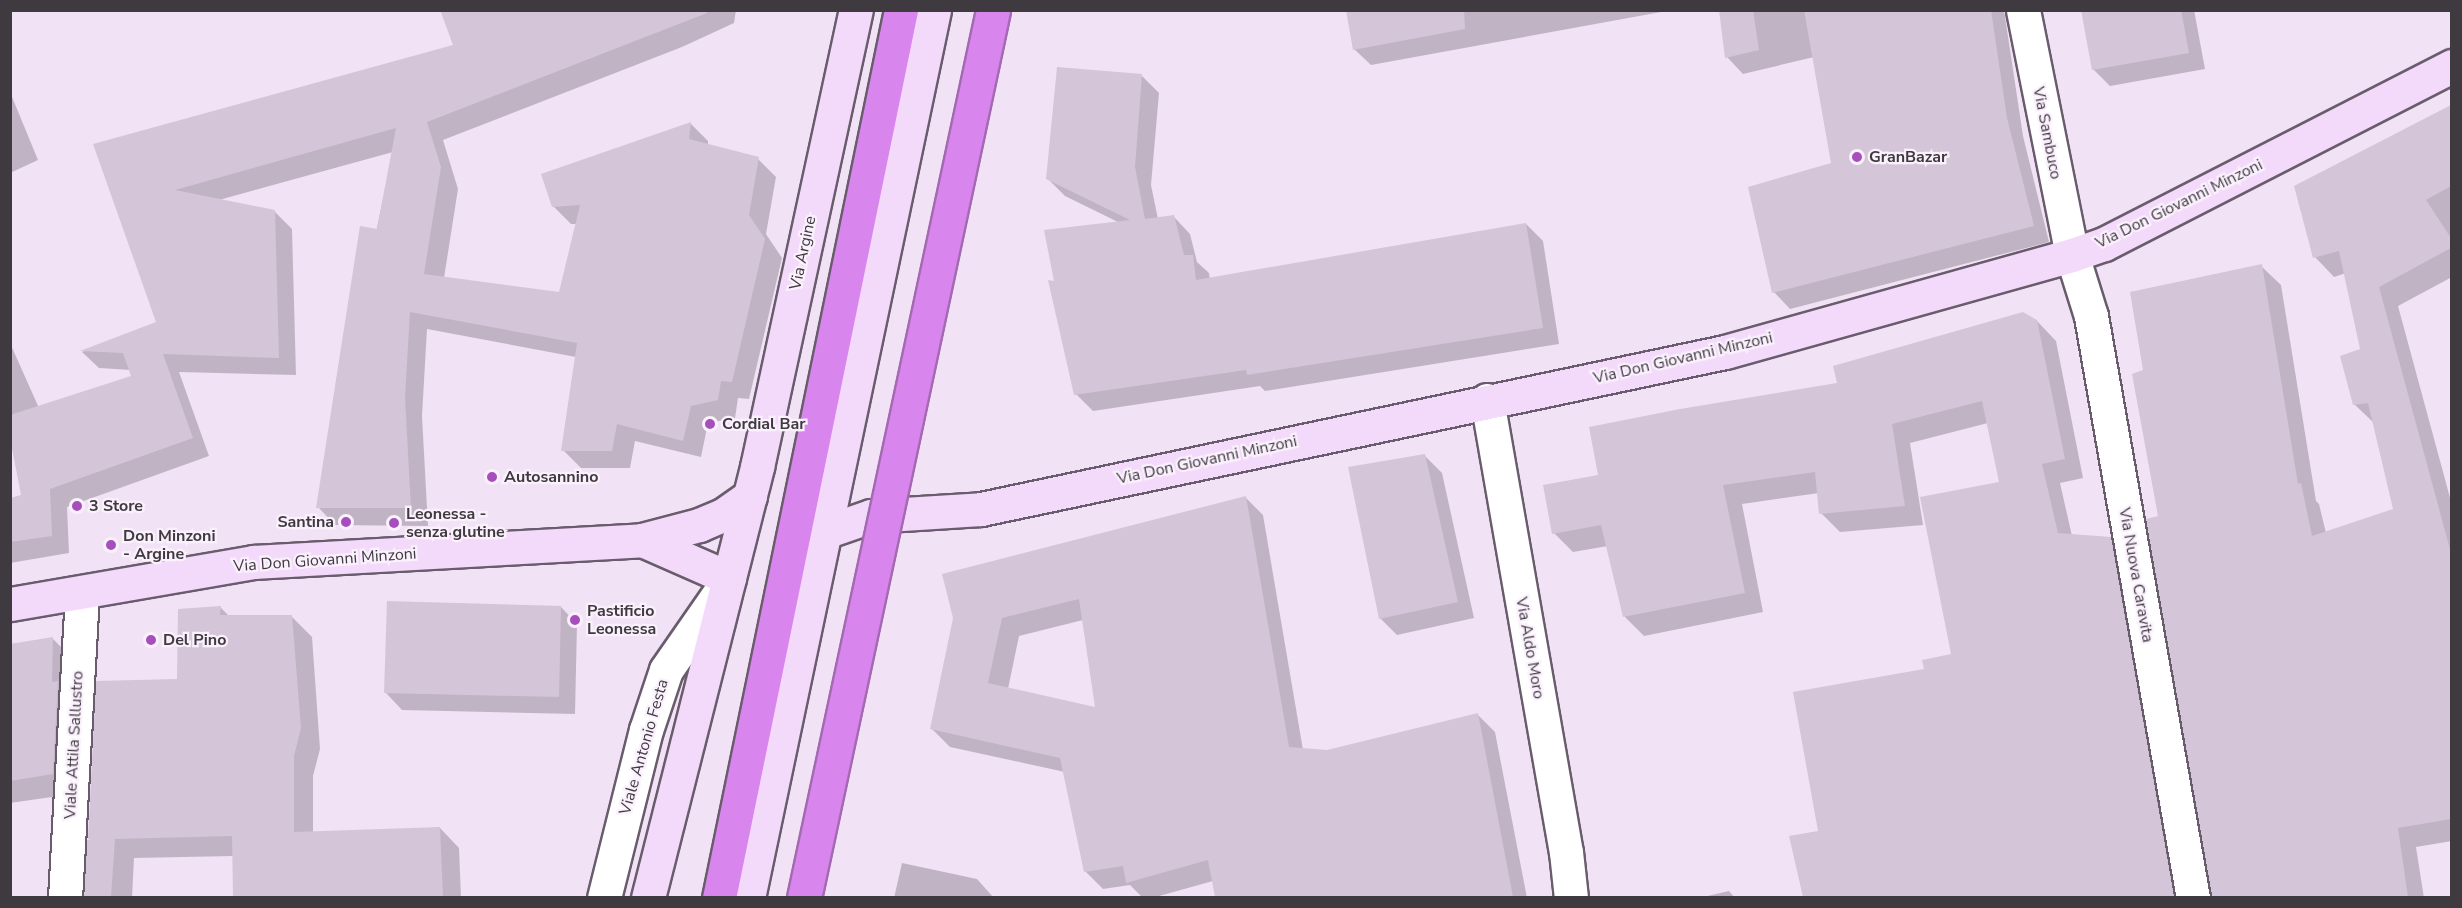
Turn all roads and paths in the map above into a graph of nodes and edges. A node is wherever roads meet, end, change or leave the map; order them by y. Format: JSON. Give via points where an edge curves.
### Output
{"nodes":[{"id":1,"x":856,"y":10,"type":"edge"},
{"id":2,"x":901,"y":10,"type":"edge"},
{"id":3,"x":934,"y":10,"type":"edge"},
{"id":4,"x":993,"y":10,"type":"edge"},
{"id":5,"x":2023,"y":10,"type":"edge"},
{"id":6,"x":2451,"y":66,"type":"edge"},
{"id":7,"x":2072,"y":255,"type":"junction"},
{"id":8,"x":1487,"y":400,"type":"junction"},
{"id":9,"x":834,"y":490,"type":"junction"},
{"id":10,"x":750,"y":496,"type":"junction"},
{"id":11,"x":872,"y":516,"type":"junction"},
{"id":12,"x":825,"y":532,"type":"junction"},
{"id":13,"x":642,"y":540,"type":"junction"},
{"id":14,"x":729,"y":579,"type":"junction"},
{"id":15,"x":82,"y":593,"type":"junction"},
{"id":16,"x":10,"y":604,"type":"edge"},
{"id":17,"x":65,"y":897,"type":"edge"},
{"id":18,"x":604,"y":897,"type":"edge"},
{"id":19,"x":648,"y":897,"type":"edge"},
{"id":20,"x":719,"y":897,"type":"edge"},
{"id":21,"x":748,"y":897,"type":"edge"},
{"id":22,"x":804,"y":897,"type":"edge"},
{"id":23,"x":1571,"y":897,"type":"edge"},
{"id":24,"x":2193,"y":897,"type":"edge"}],
"edges":[{"from":1,"to":10,"type":"street","name":"Via Argine"},
{"from":2,"to":20,"type":"highway"},
{"from":3,"to":9,"type":"street"},
{"from":4,"to":22,"type":"highway","bridge":true},
{"from":5,"to":7,"type":"street","name":"Via Sambuco"},
{"from":6,"to":7,"type":"street","name":"Via Don Giovanni Minzoni","via":[[2104,244]]},
{"from":7,"to":8,"type":"street","name":"Via Don Giovanni Minzoni","via":[[1725,352]]},
{"from":7,"to":24,"type":"street","name":"Via Nuova Caravita","via":[[2091,316]]},
{"from":8,"to":11,"type":"street","name":"Via Don Giovanni Minzoni","via":[[981,508]]},
{"from":8,"to":23,"type":"street","name":"Via Aldo Moro"},
{"from":9,"to":11,"type":"street"},
{"from":9,"to":12,"type":"street"},
{"from":10,"to":13,"type":"street","name":"Via Don Giovanni Minzoni","via":[[723,515],[699,525]]},
{"from":10,"to":14,"type":"street","name":"Via Argine"},
{"from":11,"to":12,"type":"street","name":"Via Don Giovanni Minzoni"},
{"from":12,"to":21,"type":"street"},
{"from":13,"to":14,"type":"street","name":"Via Don Giovanni Minzoni"},
{"from":13,"to":15,"type":"street","name":"Via Don Giovanni Minzoni","via":[[253,562]]},
{"from":14,"to":18,"type":"street","name":"Viale Antonio Festa","via":[[666,670],[646,730]]},
{"from":14,"to":19,"type":"street","name":"Via Argine"},
{"from":15,"to":16,"type":"street","name":"Via Don Giovanni Minzoni"},
{"from":15,"to":17,"type":"street","name":"Viale Attila Sallustro"}]}
